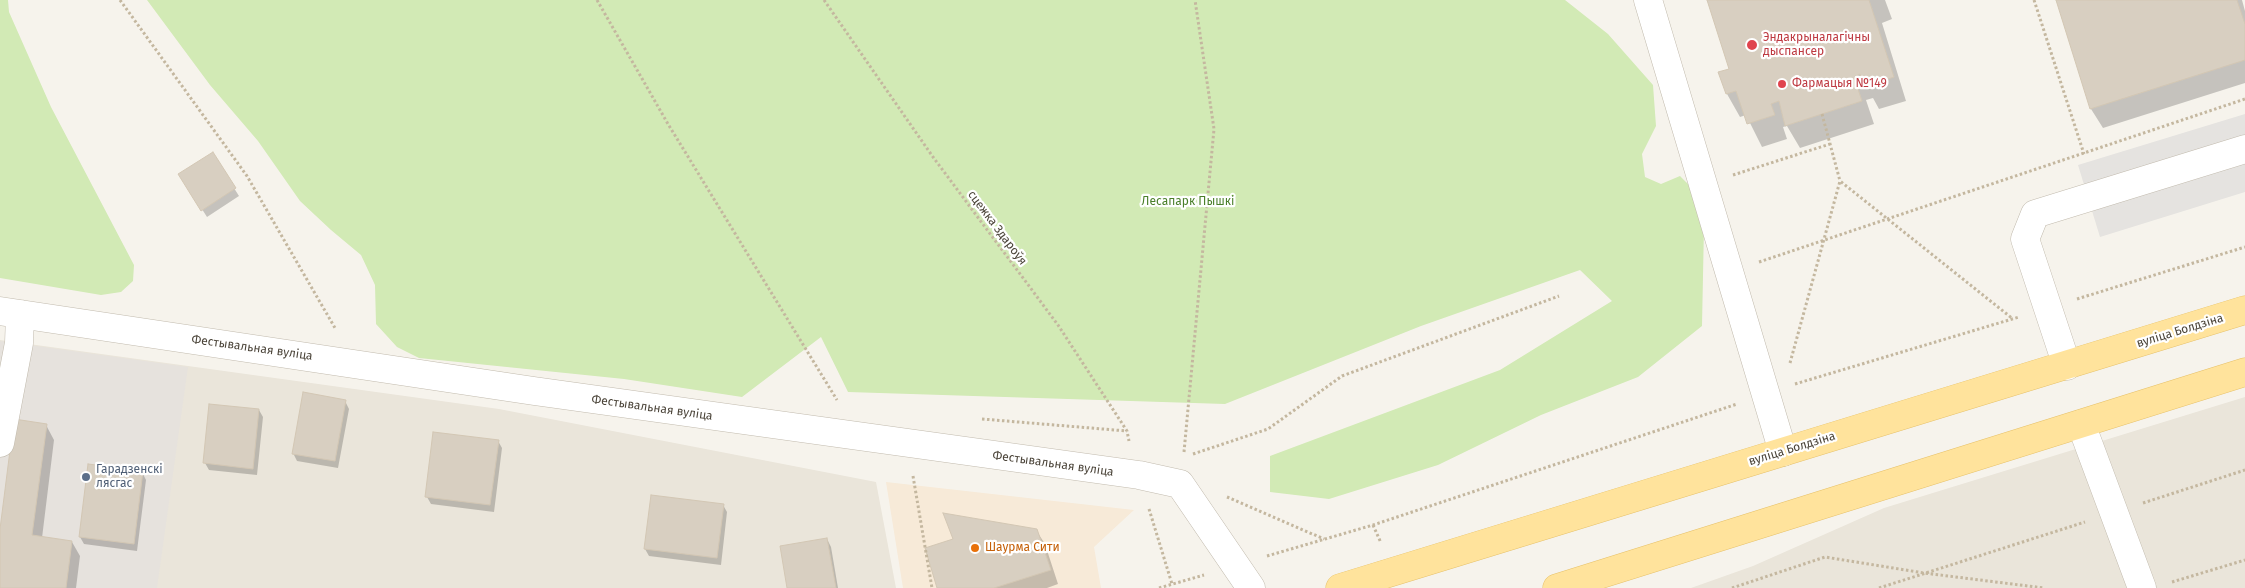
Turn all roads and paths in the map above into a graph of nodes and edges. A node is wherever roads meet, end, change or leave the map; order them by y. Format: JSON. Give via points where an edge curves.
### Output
{"nodes":[{"id":1,"x":120,"y":0,"type":"edge"},
{"id":2,"x":597,"y":0,"type":"edge"},
{"id":3,"x":824,"y":0,"type":"edge"},
{"id":4,"x":1195,"y":0,"type":"edge"},
{"id":5,"x":1648,"y":0,"type":"edge"},
{"id":6,"x":2034,"y":0,"type":"edge"},
{"id":7,"x":2245,"y":99,"type":"edge"},
{"id":8,"x":1822,"y":114,"type":"dead end"},
{"id":9,"x":1830,"y":144,"type":"junction"},
{"id":10,"x":2245,"y":149,"type":"edge"},
{"id":11,"x":2084,"y":154,"type":"junction"},
{"id":12,"x":1840,"y":181,"type":"junction"},
{"id":13,"x":1703,"y":184,"type":"junction"},
{"id":14,"x":1888,"y":219,"type":"junction"},
{"id":15,"x":1824,"y":241,"type":"junction"},
{"id":16,"x":1730,"y":272,"type":"junction"},
{"id":17,"x":1559,"y":296,"type":"dead end"},
{"id":18,"x":2245,"y":310,"type":"edge"},
{"id":19,"x":10,"y":312,"type":"edge"},
{"id":20,"x":2014,"y":319,"type":"dead end"},
{"id":21,"x":338,"y":332,"type":"dead end"},
{"id":22,"x":2067,"y":366,"type":"junction"},
{"id":23,"x":1789,"y":370,"type":"dead end"},
{"id":24,"x":2245,"y":372,"type":"edge"},
{"id":25,"x":841,"y":406,"type":"dead end"},
{"id":26,"x":972,"y":418,"type":"dead end"},
{"id":27,"x":2081,"y":424,"type":"junction"},
{"id":28,"x":1126,"y":431,"type":"junction"},
{"id":29,"x":0,"y":443,"type":"edge"},
{"id":30,"x":1783,"y":452,"type":"junction"},
{"id":31,"x":2245,"y":470,"type":"edge"},
{"id":32,"x":1182,"y":471,"type":"junction"},
{"id":33,"x":918,"y":474,"type":"dead end"},
{"id":34,"x":1139,"y":475,"type":"junction"},
{"id":35,"x":2115,"y":513,"type":"junction"},
{"id":36,"x":1373,"y":525,"type":"dead end"},
{"id":37,"x":1324,"y":539,"type":"dead end"},
{"id":38,"x":1383,"y":549,"type":"dead end"},
{"id":39,"x":2245,"y":560,"type":"edge"},
{"id":40,"x":1236,"y":565,"type":"junction"},
{"id":41,"x":1924,"y":573,"type":"junction"},
{"id":42,"x":1172,"y":584,"type":"junction"},
{"id":43,"x":2153,"y":586,"type":"edge"},
{"id":44,"x":932,"y":588,"type":"edge"},
{"id":45,"x":1159,"y":588,"type":"edge"},
{"id":46,"x":1251,"y":588,"type":"edge"},
{"id":47,"x":1340,"y":588,"type":"edge"},
{"id":48,"x":1557,"y":588,"type":"edge"},
{"id":49,"x":1732,"y":588,"type":"edge"},
{"id":50,"x":1879,"y":588,"type":"edge"},
{"id":51,"x":2044,"y":588,"type":"edge"}],
"edges":[{"from":1,"to":21,"type":"path","via":[[248,176]]},
{"from":2,"to":25,"type":"path","via":[[668,124]]},
{"from":3,"to":28,"type":"path","name":"сцежка Здароўя","via":[[933,157],[1058,325]]},
{"from":4,"to":32,"type":"path","via":[[1214,129]]},
{"from":5,"to":13,"type":"street"},
{"from":6,"to":11,"type":"path"},
{"from":7,"to":11,"type":"path"},
{"from":8,"to":9,"type":"path"},
{"from":9,"to":12,"type":"path"},
{"from":9,"to":13,"type":"path"},
{"from":10,"to":22,"type":"street","via":[[2035,214],[2025,239]]},
{"from":11,"to":14,"type":"path"},
{"from":12,"to":14,"type":"path"},
{"from":12,"to":15,"type":"path"},
{"from":13,"to":16,"type":"street"},
{"from":14,"to":15,"type":"path"},
{"from":14,"to":20,"type":"path"},
{"from":15,"to":16,"type":"path"},
{"from":15,"to":23,"type":"path"},
{"from":16,"to":30,"type":"street"},
{"from":17,"to":32,"type":"path","via":[[1342,376],[1268,429]]},
{"from":18,"to":22,"type":"main road","name":"вуліца Болдзіна"},
{"from":19,"to":29,"type":"street","via":[[19,343]]},
{"from":19,"to":34,"type":"street","name":"Фестывальная вуліца","via":[[534,392]]},
{"from":22,"to":30,"type":"main road","name":"вуліца Болдзіна"},
{"from":24,"to":27,"type":"main road"},
{"from":26,"to":28,"type":"path"},
{"from":27,"to":35,"type":"street"},
{"from":27,"to":48,"type":"main road"},
{"from":28,"to":34,"type":"path","name":"сцежка Здароўя"},
{"from":30,"to":47,"type":"main road","name":"вуліца Болдзіна"},
{"from":31,"to":35,"type":"path"},
{"from":32,"to":34,"type":"street","name":"Фестывальная вуліца"},
{"from":32,"to":37,"type":"path"},
{"from":32,"to":40,"type":"street"},
{"from":33,"to":44,"type":"path","via":[[912,476]]},
{"from":34,"to":42,"type":"path","name":"сцежка Здароўя"},
{"from":35,"to":41,"type":"path"},
{"from":35,"to":43,"type":"street"},
{"from":36,"to":38,"type":"path"},
{"from":39,"to":43,"type":"path"},
{"from":40,"to":42,"type":"path"},
{"from":40,"to":46,"type":"street"},
{"from":41,"to":49,"type":"path","via":[[1825,556]]},
{"from":41,"to":50,"type":"path"},
{"from":41,"to":51,"type":"path"},
{"from":42,"to":45,"type":"path"}]}
